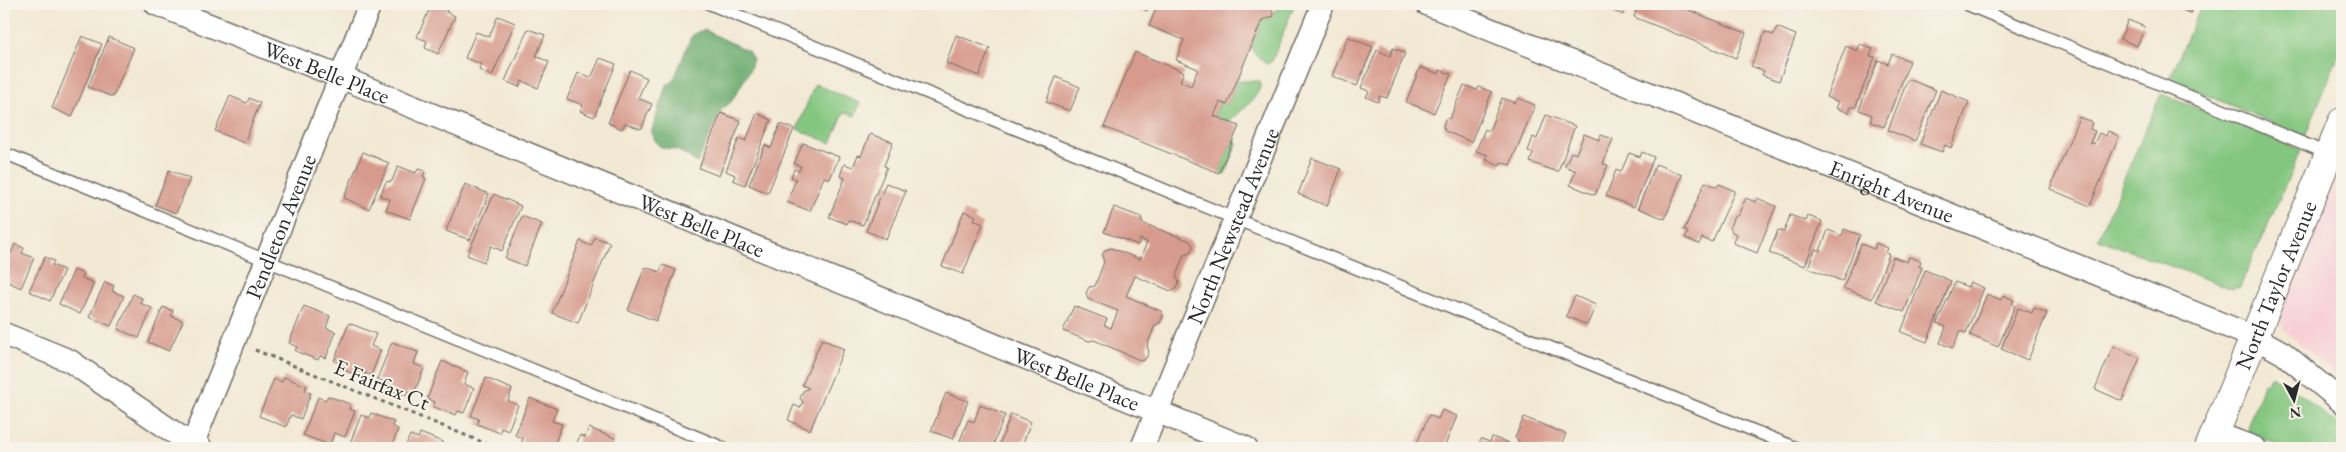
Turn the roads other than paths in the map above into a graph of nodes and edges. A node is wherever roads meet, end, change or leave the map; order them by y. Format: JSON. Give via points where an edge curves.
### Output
{"nodes":[{"id":1,"x":156,"y":4,"type":"edge"},
{"id":2,"x":370,"y":4,"type":"edge"},
{"id":3,"x":710,"y":4,"type":"edge"},
{"id":4,"x":1323,"y":4,"type":"edge"},
{"id":5,"x":1427,"y":4,"type":"edge"},
{"id":6,"x":1966,"y":4,"type":"edge"},
{"id":7,"x":340,"y":77,"type":"junction"},
{"id":8,"x":2342,"y":122,"type":"edge"},
{"id":9,"x":4,"y":152,"type":"edge"},
{"id":10,"x":2329,"y":154,"type":"junction"},
{"id":11,"x":1235,"y":219,"type":"junction"},
{"id":12,"x":267,"y":261,"type":"junction"},
{"id":13,"x":4,"y":334,"type":"edge"},
{"id":14,"x":2254,"y":337,"type":"junction"},
{"id":15,"x":2342,"y":402,"type":"edge"},
{"id":16,"x":1156,"y":412,"type":"junction"},
{"id":17,"x":2212,"y":440,"type":"edge"},
{"id":18,"x":194,"y":447,"type":"edge"},
{"id":19,"x":724,"y":448,"type":"edge"},
{"id":20,"x":1142,"y":448,"type":"edge"},
{"id":21,"x":1246,"y":448,"type":"edge"},
{"id":22,"x":1796,"y":448,"type":"edge"},
{"id":23,"x":2255,"y":448,"type":"edge"}],
"edges":[{"from":1,"to":7,"type":"street","name":"West Belle Place"},
{"from":2,"to":7,"type":"street","name":"Pendleton Avenue"},
{"from":3,"to":11,"type":"lane"},
{"from":4,"to":11,"type":"street","name":"North Newstead Avenue"},
{"from":5,"to":14,"type":"street","name":"Enright Avenue"},
{"from":6,"to":10,"type":"lane"},
{"from":7,"to":12,"type":"street","name":"Pendleton Avenue"},
{"from":7,"to":16,"type":"street","name":"West Belle Place"},
{"from":8,"to":10,"type":"street","name":"North Taylor Avenue"},
{"from":9,"to":12,"type":"lane"},
{"from":10,"to":14,"type":"street","name":"North Taylor Avenue"},
{"from":11,"to":16,"type":"street","name":"North Newstead Avenue"},
{"from":11,"to":22,"type":"lane"},
{"from":12,"to":18,"type":"street","name":"Pendleton Avenue"},
{"from":12,"to":19,"type":"lane"},
{"from":13,"to":18,"type":"street","via":[[70,361]]},
{"from":14,"to":15,"type":"street","name":"Enright Avenue","via":[[2283,353]]},
{"from":14,"to":17,"type":"street","name":"North Taylor Avenue"},
{"from":16,"to":20,"type":"street","name":"North Newstead Avenue"},
{"from":16,"to":21,"type":"street","name":"West Belle Place"},
{"from":17,"to":23,"type":"street"}]}
